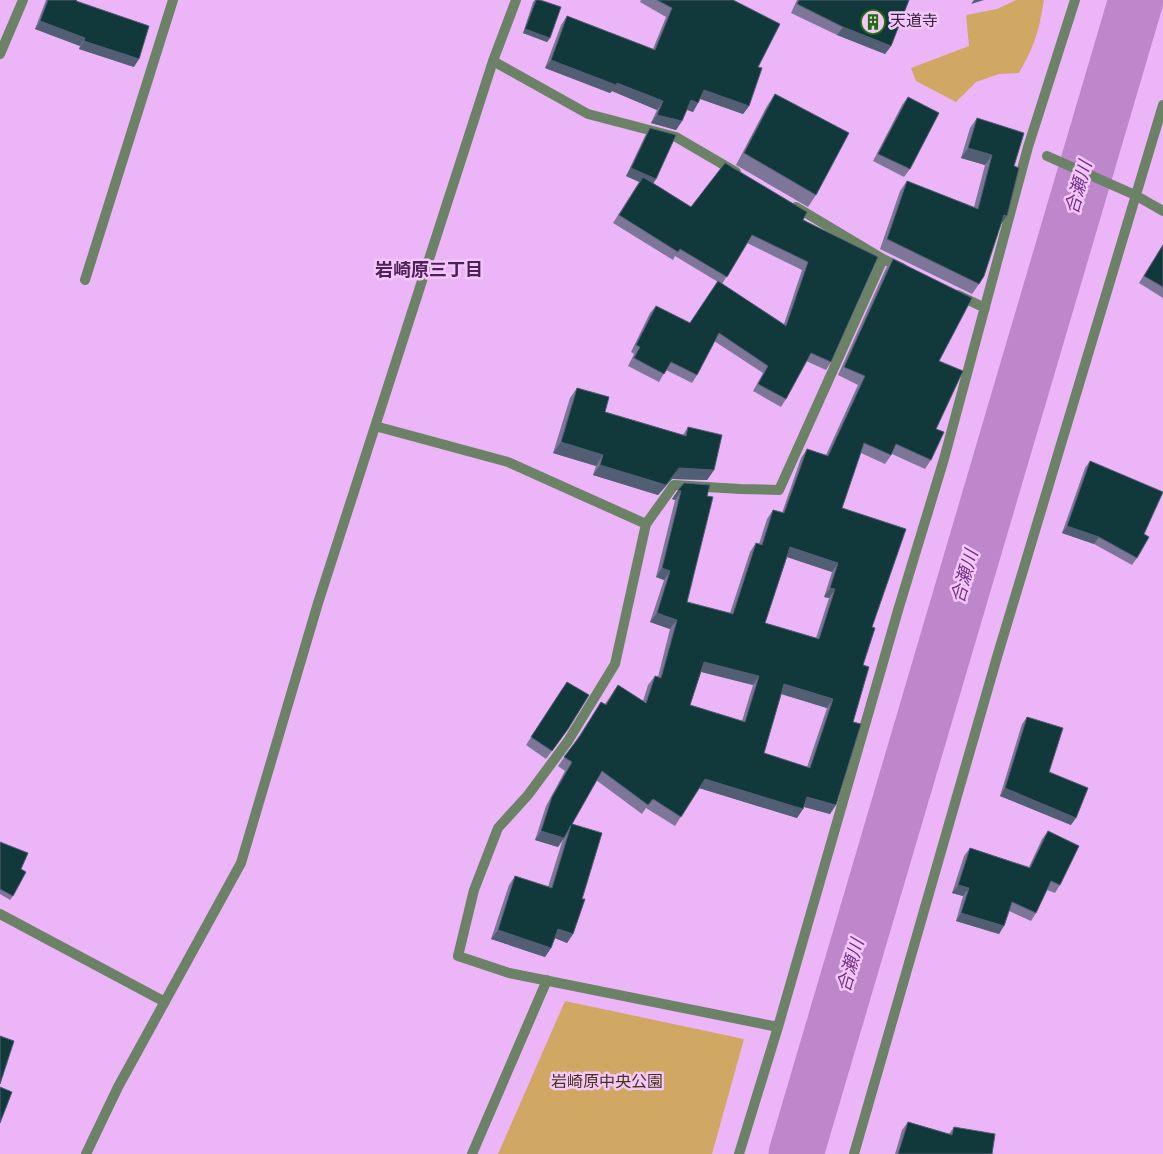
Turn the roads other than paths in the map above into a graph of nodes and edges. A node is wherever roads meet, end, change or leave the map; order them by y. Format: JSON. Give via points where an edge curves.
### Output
{"nodes":[{"id":1,"x":23,"y":0,"type":"edge"},
{"id":2,"x":174,"y":0,"type":"edge"},
{"id":3,"x":516,"y":0,"type":"edge"},
{"id":4,"x":1075,"y":0,"type":"edge"},
{"id":5,"x":0,"y":54,"type":"edge"},
{"id":6,"x":493,"y":61,"type":"junction"},
{"id":7,"x":1163,"y":105,"type":"edge"},
{"id":8,"x":1047,"y":156,"type":"dead end"},
{"id":9,"x":747,"y":178,"type":"edge"},
{"id":10,"x":1136,"y":195,"type":"junction"},
{"id":11,"x":790,"y":204,"type":"edge"},
{"id":12,"x":1163,"y":210,"type":"edge"},
{"id":13,"x":883,"y":259,"type":"junction"},
{"id":14,"x":909,"y":271,"type":"edge"},
{"id":15,"x":85,"y":280,"type":"dead end"},
{"id":16,"x":951,"y":291,"type":"edge"},
{"id":17,"x":985,"y":308,"type":"junction"},
{"id":18,"x":375,"y":426,"type":"junction"},
{"id":19,"x":646,"y":524,"type":"junction"},
{"id":20,"x":0,"y":914,"type":"edge"},
{"id":21,"x":547,"y":980,"type":"junction"},
{"id":22,"x":165,"y":1002,"type":"junction"},
{"id":23,"x":778,"y":1027,"type":"junction"},
{"id":24,"x":86,"y":1154,"type":"edge"},
{"id":25,"x":472,"y":1154,"type":"edge"},
{"id":26,"x":739,"y":1154,"type":"edge"},
{"id":27,"x":854,"y":1154,"type":"edge"}],
"edges":[{"from":1,"to":5,"type":"street"},
{"from":2,"to":15,"type":"street"},
{"from":3,"to":6,"type":"street"},
{"from":4,"to":17,"type":"street","via":[[1028,147]]},
{"from":6,"to":9,"type":"street","via":[[588,114],[676,137]]},
{"from":6,"to":18,"type":"street"},
{"from":7,"to":10,"type":"street"},
{"from":8,"to":10,"type":"street"},
{"from":10,"to":12,"type":"street"},
{"from":10,"to":27,"type":"street","via":[[997,657]]},
{"from":11,"to":13,"type":"street"},
{"from":13,"to":14,"type":"street"},
{"from":13,"to":19,"type":"street","via":[[779,490],[674,485]]},
{"from":16,"to":17,"type":"street"},
{"from":17,"to":23,"type":"street"},
{"from":18,"to":19,"type":"street","via":[[508,462]]},
{"from":18,"to":22,"type":"street","via":[[318,603],[241,863]]},
{"from":19,"to":21,"type":"street","via":[[615,664],[568,741],[528,795],[498,828],[474,890],[458,956],[509,973]]},
{"from":20,"to":22,"type":"street"},
{"from":21,"to":23,"type":"street"},
{"from":21,"to":25,"type":"street"},
{"from":22,"to":24,"type":"street","via":[[118,1087]]},
{"from":23,"to":26,"type":"street"}]}
